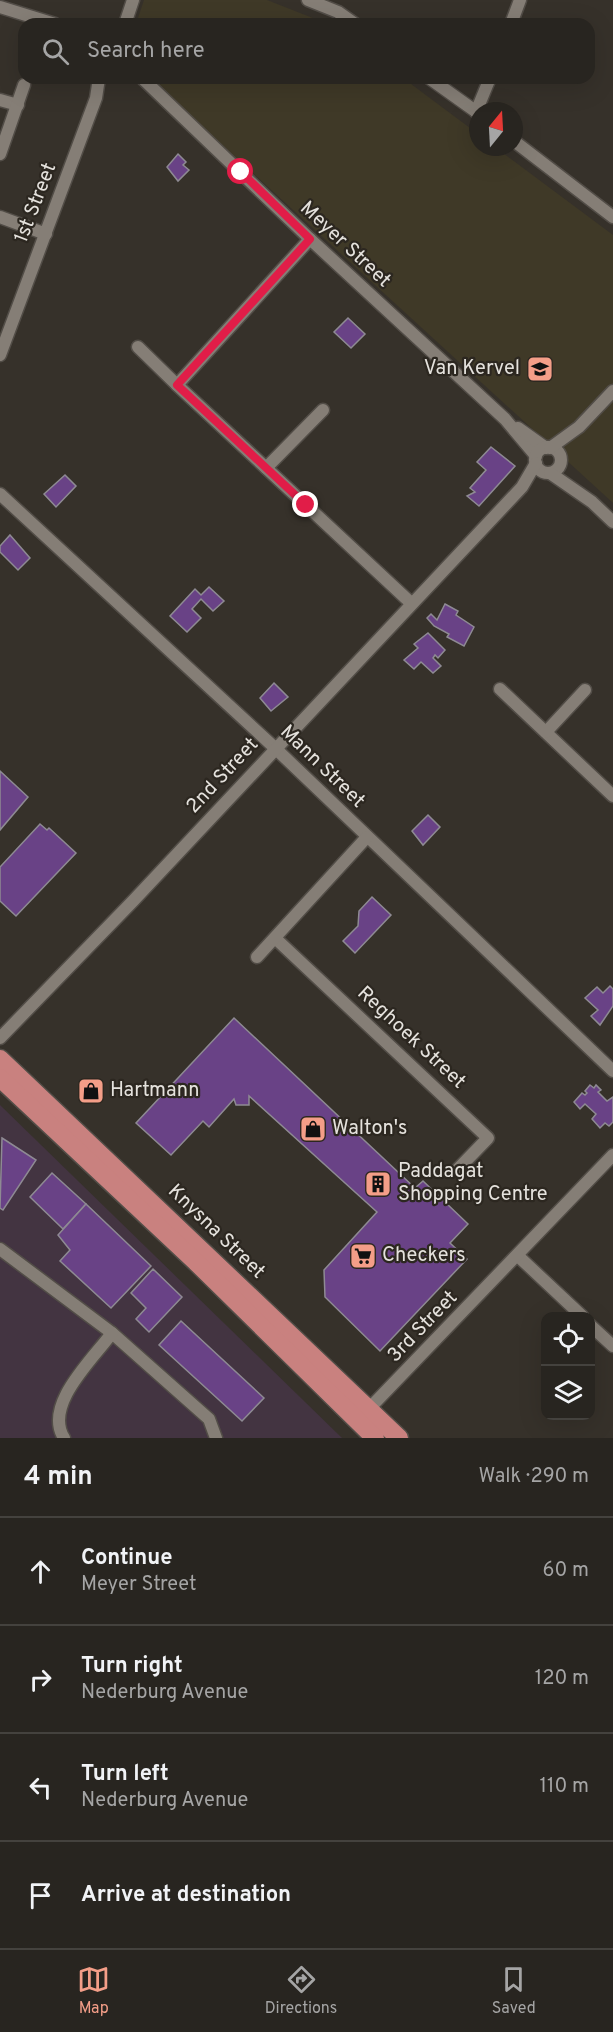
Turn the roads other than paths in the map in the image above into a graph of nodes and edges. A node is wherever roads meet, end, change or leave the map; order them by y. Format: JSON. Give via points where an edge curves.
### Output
{"nodes":[{"id":1,"x":133,"y":0,"type":"edge"},
{"id":2,"x":308,"y":0,"type":"edge"},
{"id":3,"x":520,"y":0,"type":"edge"},
{"id":4,"x":340,"y":6,"type":"edge"},
{"id":5,"x":0,"y":7,"type":"edge"},
{"id":6,"x":36,"y":18,"type":"edge"},
{"id":7,"x":127,"y":18,"type":"edge"},
{"id":8,"x":350,"y":18,"type":"edge"},
{"id":9,"x":513,"y":18,"type":"edge"},
{"id":10,"x":98,"y":84,"type":"edge"},
{"id":11,"x":104,"y":84,"type":"edge"},
{"id":12,"x":145,"y":84,"type":"edge"},
{"id":13,"x":148,"y":84,"type":"edge"},
{"id":14,"x":437,"y":84,"type":"edge"},
{"id":15,"x":488,"y":84,"type":"edge"},
{"id":16,"x":24,"y":85,"type":"dead end"},
{"id":17,"x":161,"y":96,"type":"junction"},
{"id":18,"x":96,"y":98,"type":"junction"},
{"id":19,"x":0,"y":100,"type":"edge"},
{"id":20,"x":481,"y":102,"type":"edge"},
{"id":21,"x":18,"y":105,"type":"junction"},
{"id":22,"x":469,"y":107,"type":"edge"},
{"id":23,"x":523,"y":148,"type":"edge"},
{"id":24,"x":0,"y":154,"type":"edge"},
{"id":25,"x":0,"y":217,"type":"edge"},
{"id":26,"x":613,"y":217,"type":"edge"},
{"id":27,"x":46,"y":234,"type":"junction"},
{"id":28,"x":310,"y":239,"type":"junction"},
{"id":29,"x":138,"y":347,"type":"dead end"},
{"id":30,"x":0,"y":355,"type":"edge"},
{"id":31,"x":177,"y":385,"type":"junction"},
{"id":32,"x":613,"y":391,"type":"edge"},
{"id":33,"x":323,"y":410,"type":"dead end"},
{"id":34,"x":505,"y":419,"type":"junction"},
{"id":35,"x":579,"y":427,"type":"junction"},
{"id":36,"x":548,"y":448,"type":"junction"},
{"id":37,"x":560,"y":460,"type":"junction"},
{"id":38,"x":541,"y":466,"type":"junction"},
{"id":39,"x":266,"y":468,"type":"junction"},
{"id":40,"x":0,"y":494,"type":"edge"},
{"id":41,"x":591,"y":502,"type":"junction"},
{"id":42,"x":613,"y":522,"type":"edge"},
{"id":43,"x":411,"y":603,"type":"junction"},
{"id":44,"x":500,"y":689,"type":"dead end"},
{"id":45,"x":585,"y":690,"type":"dead end"},
{"id":46,"x":546,"y":732,"type":"junction"},
{"id":47,"x":275,"y":748,"type":"junction"},
{"id":48,"x":613,"y":796,"type":"edge"},
{"id":49,"x":367,"y":837,"type":"junction"},
{"id":50,"x":275,"y":938,"type":"junction"},
{"id":51,"x":257,"y":957,"type":"dead end"},
{"id":52,"x":0,"y":1038,"type":"edge"},
{"id":53,"x":0,"y":1059,"type":"edge"},
{"id":54,"x":613,"y":1071,"type":"edge"},
{"id":55,"x":0,"y":1078,"type":"edge"},
{"id":56,"x":613,"y":1155,"type":"edge"},
{"id":57,"x":458,"y":1169,"type":"dead end"},
{"id":58,"x":0,"y":1249,"type":"edge"},
{"id":59,"x":518,"y":1256,"type":"junction"},
{"id":60,"x":577,"y":1312,"type":"edge"},
{"id":61,"x":595,"y":1329,"type":"edge"},
{"id":62,"x":112,"y":1333,"type":"junction"},
{"id":63,"x":613,"y":1346,"type":"edge"},
{"id":64,"x":363,"y":1415,"type":"junction"},
{"id":65,"x":64,"y":1438,"type":"edge"},
{"id":66,"x":216,"y":1438,"type":"edge"},
{"id":67,"x":375,"y":1438,"type":"edge"},
{"id":68,"x":399,"y":1438,"type":"edge"}],
"edges":[{"from":1,"to":7,"type":"street"},
{"from":2,"to":4,"type":"street"},
{"from":3,"to":9,"type":"street"},
{"from":4,"to":8,"type":"street"},
{"from":5,"to":6,"type":"street"},
{"from":10,"to":18,"type":"street","name":"1st Street"},
{"from":11,"to":18,"type":"street","name":"1st Street"},
{"from":12,"to":17,"type":"street","name":"Meyer Street"},
{"from":13,"to":17,"type":"street","name":"Meyer Street"},
{"from":14,"to":22,"type":"street"},
{"from":15,"to":20,"type":"street"},
{"from":16,"to":21,"type":"street"},
{"from":17,"to":28,"type":"street","name":"Meyer Street"},
{"from":18,"to":27,"type":"street","name":"1st Street"},
{"from":19,"to":21,"type":"street"},
{"from":21,"to":24,"type":"street"},
{"from":23,"to":26,"type":"street"},
{"from":25,"to":27,"type":"street"},
{"from":27,"to":30,"type":"street","name":"1st Street"},
{"from":28,"to":31,"type":"street"},
{"from":28,"to":34,"type":"street","name":"Meyer Street"},
{"from":29,"to":31,"type":"street"},
{"from":31,"to":39,"type":"street"},
{"from":32,"to":35,"type":"street"},
{"from":33,"to":39,"type":"street"},
{"from":34,"to":36,"type":"street","name":"Meyer Street"},
{"from":34,"to":38,"type":"street","name":"Meyer Street"},
{"from":35,"to":36,"type":"street"},
{"from":35,"to":37,"type":"street"},
{"from":36,"to":37,"type":"street","name":"Meyer Street"},
{"from":36,"to":38,"type":"street"},
{"from":37,"to":38,"type":"street"},
{"from":37,"to":41,"type":"street","name":"Meyer Street"},
{"from":38,"to":41,"type":"street","name":"Meyer Street"},
{"from":38,"to":43,"type":"street","name":"2nd Street"},
{"from":39,"to":43,"type":"street"},
{"from":40,"to":47,"type":"street","name":"Mann Street"},
{"from":41,"to":42,"type":"street","name":"Meyer Street"},
{"from":43,"to":47,"type":"street","name":"2nd Street"},
{"from":44,"to":46,"type":"street"},
{"from":45,"to":46,"type":"street"},
{"from":46,"to":48,"type":"street"},
{"from":47,"to":49,"type":"street","name":"Mann Street"},
{"from":47,"to":52,"type":"street","name":"2nd Street"},
{"from":49,"to":50,"type":"street"},
{"from":49,"to":54,"type":"street","name":"Mann Street"},
{"from":50,"to":51,"type":"street"},
{"from":50,"to":57,"type":"street","name":"Reghoek Street","via":[[488,1138]]},
{"from":53,"to":64,"type":"highway","name":"Knysna Street"},
{"from":55,"to":64,"type":"highway","name":"Knysna Street"},
{"from":56,"to":59,"type":"street","name":"3rd Street"},
{"from":58,"to":62,"type":"street"},
{"from":59,"to":60,"type":"street"},
{"from":59,"to":64,"type":"street","name":"3rd Street"},
{"from":61,"to":63,"type":"street"},
{"from":62,"to":65,"type":"street","via":[[61,1402],[57,1420]]},
{"from":62,"to":66,"type":"street","via":[[209,1419]]},
{"from":64,"to":67,"type":"highway","name":"Knysna Street"},
{"from":64,"to":68,"type":"highway","name":"Knysna Street"}]}
